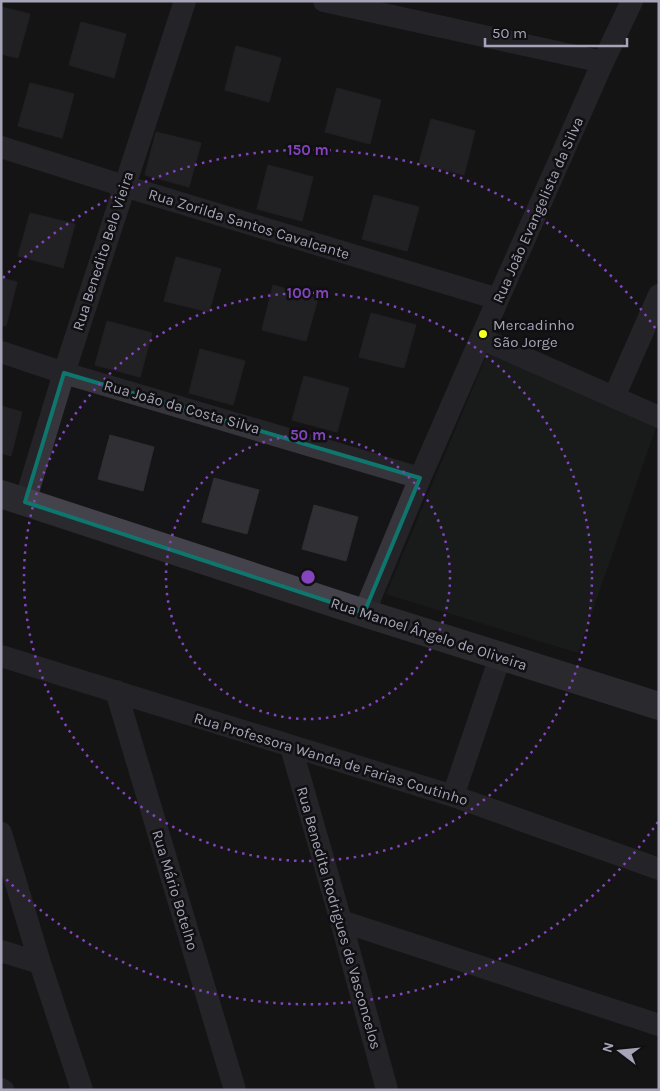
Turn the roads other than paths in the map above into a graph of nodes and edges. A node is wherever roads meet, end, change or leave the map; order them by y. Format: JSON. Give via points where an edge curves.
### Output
{"nodes":[{"id":1,"x":185,"y":1,"type":"edge"},
{"id":2,"x":324,"y":1,"type":"edge"},
{"id":3,"x":632,"y":1,"type":"edge"},
{"id":4,"x":603,"y":62,"type":"junction"},
{"id":5,"x":1,"y":147,"type":"edge"},
{"id":6,"x":124,"y":186,"type":"junction"},
{"id":7,"x":659,"y":295,"type":"edge"},
{"id":8,"x":498,"y":299,"type":"junction"},
{"id":9,"x":482,"y":339,"type":"junction"},
{"id":10,"x":1,"y":352,"type":"edge"},
{"id":11,"x":64,"y":373,"type":"junction"},
{"id":12,"x":614,"y":397,"type":"junction"},
{"id":13,"x":659,"y":417,"type":"edge"},
{"id":14,"x":420,"y":478,"type":"junction"},
{"id":15,"x":13,"y":498,"type":"edge"},
{"id":16,"x":364,"y":614,"type":"junction"},
{"id":17,"x":1,"y":656,"type":"edge"},
{"id":18,"x":500,"y":657,"type":"junction"},
{"id":19,"x":116,"y":691,"type":"junction"},
{"id":20,"x":659,"y":706,"type":"edge"},
{"id":21,"x":290,"y":747,"type":"junction"},
{"id":22,"x":453,"y":796,"type":"junction"},
{"id":23,"x":1,"y":833,"type":"edge"},
{"id":24,"x":659,"y":869,"type":"edge"},
{"id":25,"x":342,"y":921,"type":"junction"},
{"id":26,"x":1,"y":951,"type":"edge"},
{"id":27,"x":40,"y":962,"type":"junction"},
{"id":28,"x":659,"y":1025,"type":"edge"},
{"id":29,"x":82,"y":1090,"type":"edge"},
{"id":30,"x":234,"y":1090,"type":"edge"},
{"id":31,"x":388,"y":1090,"type":"edge"}],
"edges":[{"from":1,"to":6,"type":"street","name":"Rua Benedito Belo Vieira"},
{"from":2,"to":4,"type":"street"},
{"from":3,"to":4,"type":"street","name":"Rua João Evangelista da Silva"},
{"from":4,"to":8,"type":"street","name":"Rua João Evangelista da Silva"},
{"from":5,"to":6,"type":"street","name":"Rua Zorilda Santos Cavalcante"},
{"from":6,"to":8,"type":"street","name":"Rua Zorilda Santos Cavalcante"},
{"from":6,"to":11,"type":"street","name":"Rua Benedito Belo Vieira"},
{"from":7,"to":12,"type":"street"},
{"from":8,"to":9,"type":"street","name":"Rua João Evangelista da Silva"},
{"from":9,"to":12,"type":"street"},
{"from":9,"to":14,"type":"street","name":"Rua João Evangelista da Silva"},
{"from":10,"to":11,"type":"street","name":"Rua João da Costa Silva"},
{"from":11,"to":14,"type":"street","name":"Rua João da Costa Silva"},
{"from":11,"to":15,"type":"street","name":"Rua Benedito Belo Vieira"},
{"from":12,"to":13,"type":"street"},
{"from":14,"to":16,"type":"street","name":"Rua João Evangelista da Silva"},
{"from":15,"to":16,"type":"street","name":"Rua Manoel Ângelo de Oliveira"},
{"from":16,"to":18,"type":"street","name":"Rua Manoel Ângelo de Oliveira"},
{"from":17,"to":19,"type":"street","name":"Rua Professora Wanda de Farias Coutinho"},
{"from":18,"to":20,"type":"street","name":"Rua Manoel Ângelo de Oliveira"},
{"from":18,"to":22,"type":"street"},
{"from":19,"to":21,"type":"street","name":"Rua Professora Wanda de Farias Coutinho"},
{"from":19,"to":30,"type":"street","name":"Rua Mário Botelho"},
{"from":21,"to":22,"type":"street","name":"Rua Professora Wanda de Farias Coutinho"},
{"from":21,"to":25,"type":"street","name":"Rua Benedita Rodrigues de Vasconcelos"},
{"from":22,"to":24,"type":"street","name":"Rua Professora Wanda de Farias Coutinho"},
{"from":23,"to":27,"type":"street"},
{"from":25,"to":28,"type":"street"},
{"from":25,"to":31,"type":"street","name":"Rua Benedita Rodrigues de Vasconcelos"},
{"from":26,"to":27,"type":"street"},
{"from":27,"to":29,"type":"street"}]}
